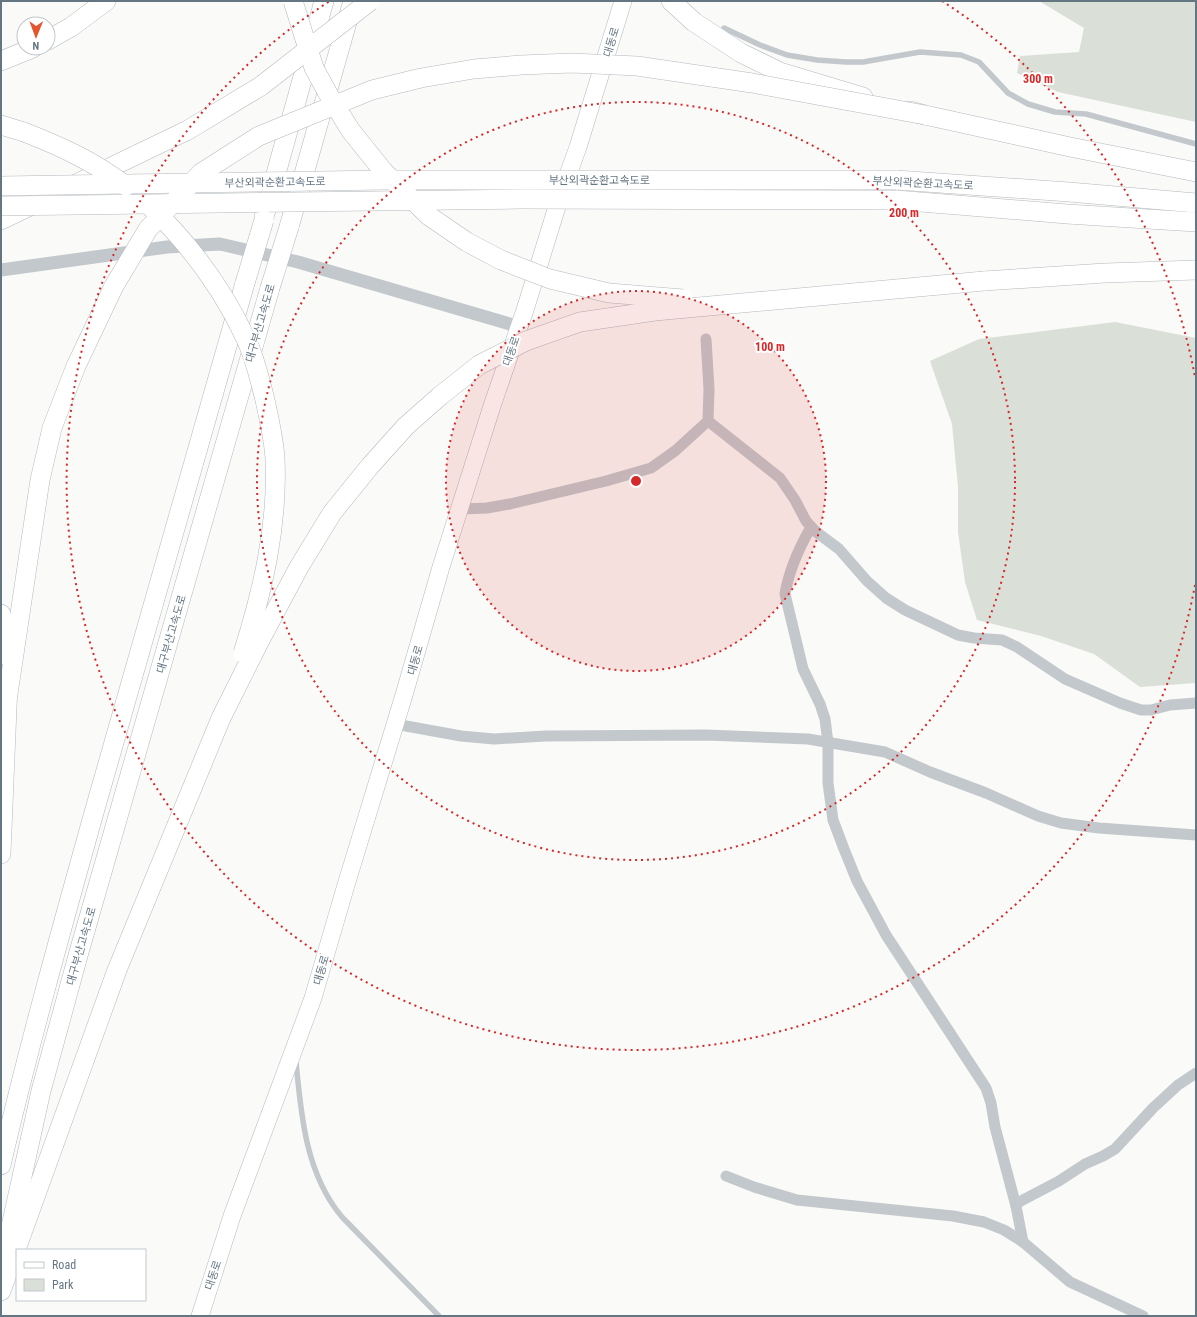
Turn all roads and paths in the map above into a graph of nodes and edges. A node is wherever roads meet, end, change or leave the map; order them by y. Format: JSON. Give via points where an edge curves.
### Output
{"nodes":[{"id":1,"x":106,"y":1,"type":"edge"},
{"id":2,"x":293,"y":1,"type":"edge"},
{"id":3,"x":324,"y":1,"type":"edge"},
{"id":4,"x":353,"y":1,"type":"edge"},
{"id":5,"x":370,"y":1,"type":"edge"},
{"id":6,"x":623,"y":1,"type":"edge"},
{"id":7,"x":672,"y":1,"type":"edge"},
{"id":8,"x":724,"y":28,"type":"dead end"},
{"id":9,"x":56,"y":35,"type":"edge"},
{"id":10,"x":16,"y":55,"type":"edge"},
{"id":11,"x":1,"y":61,"type":"edge"},
{"id":12,"x":925,"y":115,"type":"junction"},
{"id":13,"x":1,"y":125,"type":"edge"},
{"id":14,"x":1196,"y":144,"type":"edge"},
{"id":15,"x":1196,"y":172,"type":"edge"},
{"id":16,"x":1,"y":186,"type":"edge"},
{"id":17,"x":1196,"y":203,"type":"edge"},
{"id":18,"x":1,"y":206,"type":"edge"},
{"id":19,"x":1,"y":220,"type":"edge"},
{"id":20,"x":1196,"y":222,"type":"edge"},
{"id":21,"x":1,"y":270,"type":"edge"},
{"id":22,"x":1196,"y":270,"type":"edge"},
{"id":23,"x":911,"y":287,"type":"junction"},
{"id":24,"x":520,"y":327,"type":"junction"},
{"id":25,"x":706,"y":339,"type":"dead end"},
{"id":26,"x":708,"y":421,"type":"junction"},
{"id":27,"x":460,"y":509,"type":"junction"},
{"id":28,"x":811,"y":527,"type":"junction"},
{"id":29,"x":1,"y":614,"type":"edge"},
{"id":30,"x":8,"y":694,"type":"junction"},
{"id":31,"x":1196,"y":703,"type":"edge"},
{"id":32,"x":221,"y":718,"type":"junction"},
{"id":33,"x":395,"y":724,"type":"junction"},
{"id":34,"x":828,"y":743,"type":"junction"},
{"id":35,"x":1196,"y":836,"type":"edge"},
{"id":36,"x":1,"y":854,"type":"edge"},
{"id":37,"x":294,"y":1049,"type":"junction"},
{"id":38,"x":1196,"y":1073,"type":"edge"},
{"id":39,"x":1,"y":1165,"type":"edge"},
{"id":40,"x":726,"y":1176,"type":"dead end"},
{"id":41,"x":1016,"y":1206,"type":"junction"},
{"id":42,"x":1022,"y":1242,"type":"junction"},
{"id":43,"x":16,"y":1249,"type":"edge"},
{"id":44,"x":16,"y":1249,"type":"edge"},
{"id":45,"x":1,"y":1271,"type":"edge"},
{"id":46,"x":1,"y":1291,"type":"edge"},
{"id":47,"x":200,"y":1316,"type":"edge"},
{"id":48,"x":439,"y":1316,"type":"edge"},
{"id":49,"x":1144,"y":1316,"type":"edge"}],
"edges":[{"from":1,"to":9,"type":"highway"},
{"from":2,"to":23,"type":"highway","bridge":true,"via":[[314,68],[351,131],[384,172],[429,216],[467,242],[501,260],[550,278],[609,293],[652,297],[703,300]]},
{"from":3,"to":39,"type":"highway","name":"대구부산고속도로","bridge":true,"via":[[56,951]]},
{"from":4,"to":45,"type":"highway","name":"대구부산고속도로","bridge":true,"via":[[79,952],[41,1091]]},
{"from":5,"to":19,"type":"highway","bridge":true,"via":[[261,86],[188,130]]},
{"from":6,"to":24,"type":"main road","name":"대동로"},
{"from":7,"to":12,"type":"highway","bridge":true,"via":[[694,22],[741,53],[780,72]]},
{"from":8,"to":14,"type":"lane","via":[[788,55],[817,60],[863,62],[920,52],[961,55],[979,62],[1008,93],[1028,104],[1055,112],[1086,114]]},
{"from":10,"to":11,"type":"highway"},
{"from":12,"to":15,"type":"highway"},
{"from":12,"to":30,"type":"highway","bridge":true,"via":[[752,83],[637,66],[572,63],[474,68],[421,78],[372,90],[259,136],[201,173],[148,229],[114,286],[76,366],[52,428],[38,496]]},
{"from":13,"to":32,"type":"highway","bridge":true,"via":[[82,157],[109,173],[142,198],[170,225],[198,259],[225,299],[247,340],[270,422],[275,458],[275,489],[271,541],[262,588]]},
{"from":16,"to":17,"type":"highway","name":"부산외곽순환고속도로","bridge":true,"via":[[386,180],[896,180]]},
{"from":18,"to":20,"type":"highway","name":"부산외곽순환고속도로","bridge":true,"via":[[520,199],[896,200]]},
{"from":21,"to":24,"type":"street","via":[[166,247],[220,244],[298,262]]},
{"from":22,"to":23,"type":"highway","bridge":true,"via":[[1105,273]]},
{"from":23,"to":32,"type":"highway","bridge":true,"via":[[655,311],[580,322],[526,341],[479,365],[406,426],[332,513],[299,567]]},
{"from":24,"to":27,"type":"main road","name":"대동로"},
{"from":25,"to":26,"type":"street"},
{"from":26,"to":27,"type":"street","via":[[675,451],[651,468],[510,504]]},
{"from":26,"to":28,"type":"street","via":[[780,478]]},
{"from":27,"to":33,"type":"main road","name":"대동로"},
{"from":28,"to":31,"type":"street","via":[[839,549],[886,598],[905,610],[958,634],[1002,640],[1066,679],[1141,710]]},
{"from":28,"to":34,"type":"street","via":[[794,559],[785,594],[803,669],[825,719]]},
{"from":29,"to":30,"type":"highway","via":[[8,661]]},
{"from":30,"to":36,"type":"highway"},
{"from":32,"to":44,"type":"highway","via":[[117,970]]},
{"from":33,"to":34,"type":"street","via":[[494,739],[546,736],[706,735],[801,739]]},
{"from":33,"to":37,"type":"main road","name":"대동로","via":[[313,998]]},
{"from":34,"to":35,"type":"street","via":[[885,752],[1038,816],[1061,823]]},
{"from":34,"to":41,"type":"street","via":[[828,783],[834,820],[849,862],[886,935],[986,1088]]},
{"from":37,"to":47,"type":"main road","name":"대동로","via":[[232,1216]]},
{"from":37,"to":48,"type":"lane","via":[[311,1158],[327,1197],[342,1217]]},
{"from":38,"to":41,"type":"street","via":[[1152,1108],[1114,1149]]},
{"from":40,"to":42,"type":"street","via":[[797,1200],[954,1216],[984,1222],[1004,1230]]},
{"from":41,"to":42,"type":"street"},
{"from":42,"to":49,"type":"street","via":[[1070,1282]]},
{"from":43,"to":46,"type":"highway"}]}
